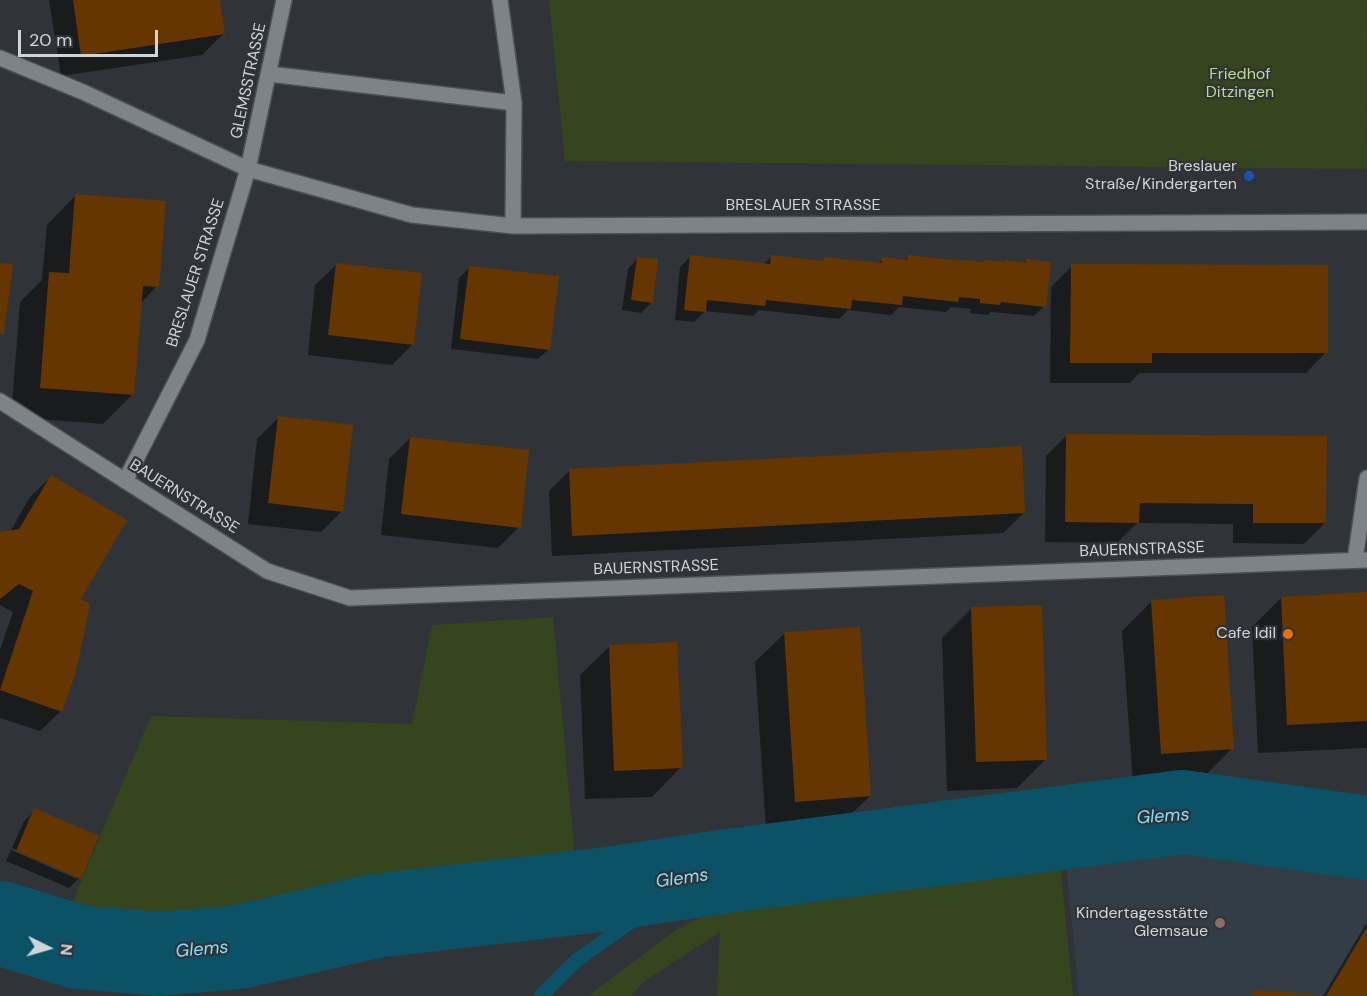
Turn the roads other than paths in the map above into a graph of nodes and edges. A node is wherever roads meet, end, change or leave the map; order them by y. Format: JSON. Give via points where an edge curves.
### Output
{"nodes":[{"id":1,"x":284,"y":0,"type":"edge"},
{"id":2,"x":500,"y":0,"type":"edge"},
{"id":3,"x":0,"y":58,"type":"edge"},
{"id":4,"x":269,"y":74,"type":"junction"},
{"id":5,"x":514,"y":103,"type":"junction"},
{"id":6,"x":248,"y":169,"type":"junction"},
{"id":7,"x":1366,"y":225,"type":"edge"},
{"id":8,"x":513,"y":226,"type":"junction"},
{"id":9,"x":0,"y":401,"type":"edge"},
{"id":10,"x":1367,"y":478,"type":"edge"},
{"id":11,"x":125,"y":481,"type":"junction"},
{"id":12,"x":1361,"y":560,"type":"edge"}],
"edges":[{"from":1,"to":4,"type":"street","name":"GLEMSSTRASSE"},
{"from":2,"to":5,"type":"street"},
{"from":3,"to":6,"type":"street","name":"BRESLAUER STRASSE"},
{"from":4,"to":5,"type":"street"},
{"from":4,"to":6,"type":"street","name":"GLEMSSTRASSE"},
{"from":5,"to":8,"type":"street"},
{"from":6,"to":8,"type":"street","name":"BRESLAUER STRASSE","via":[[412,215]]},
{"from":6,"to":11,"type":"street","name":"BRESLAUER STRASSE","via":[[197,340]]},
{"from":7,"to":8,"type":"street","name":"BRESLAUER STRASSE"},
{"from":9,"to":11,"type":"street","name":"BAUERNSTRASSE"},
{"from":10,"to":12,"type":"street"},
{"from":11,"to":12,"type":"street","name":"BAUERNSTRASSE","via":[[267,571],[350,598]]}]}
